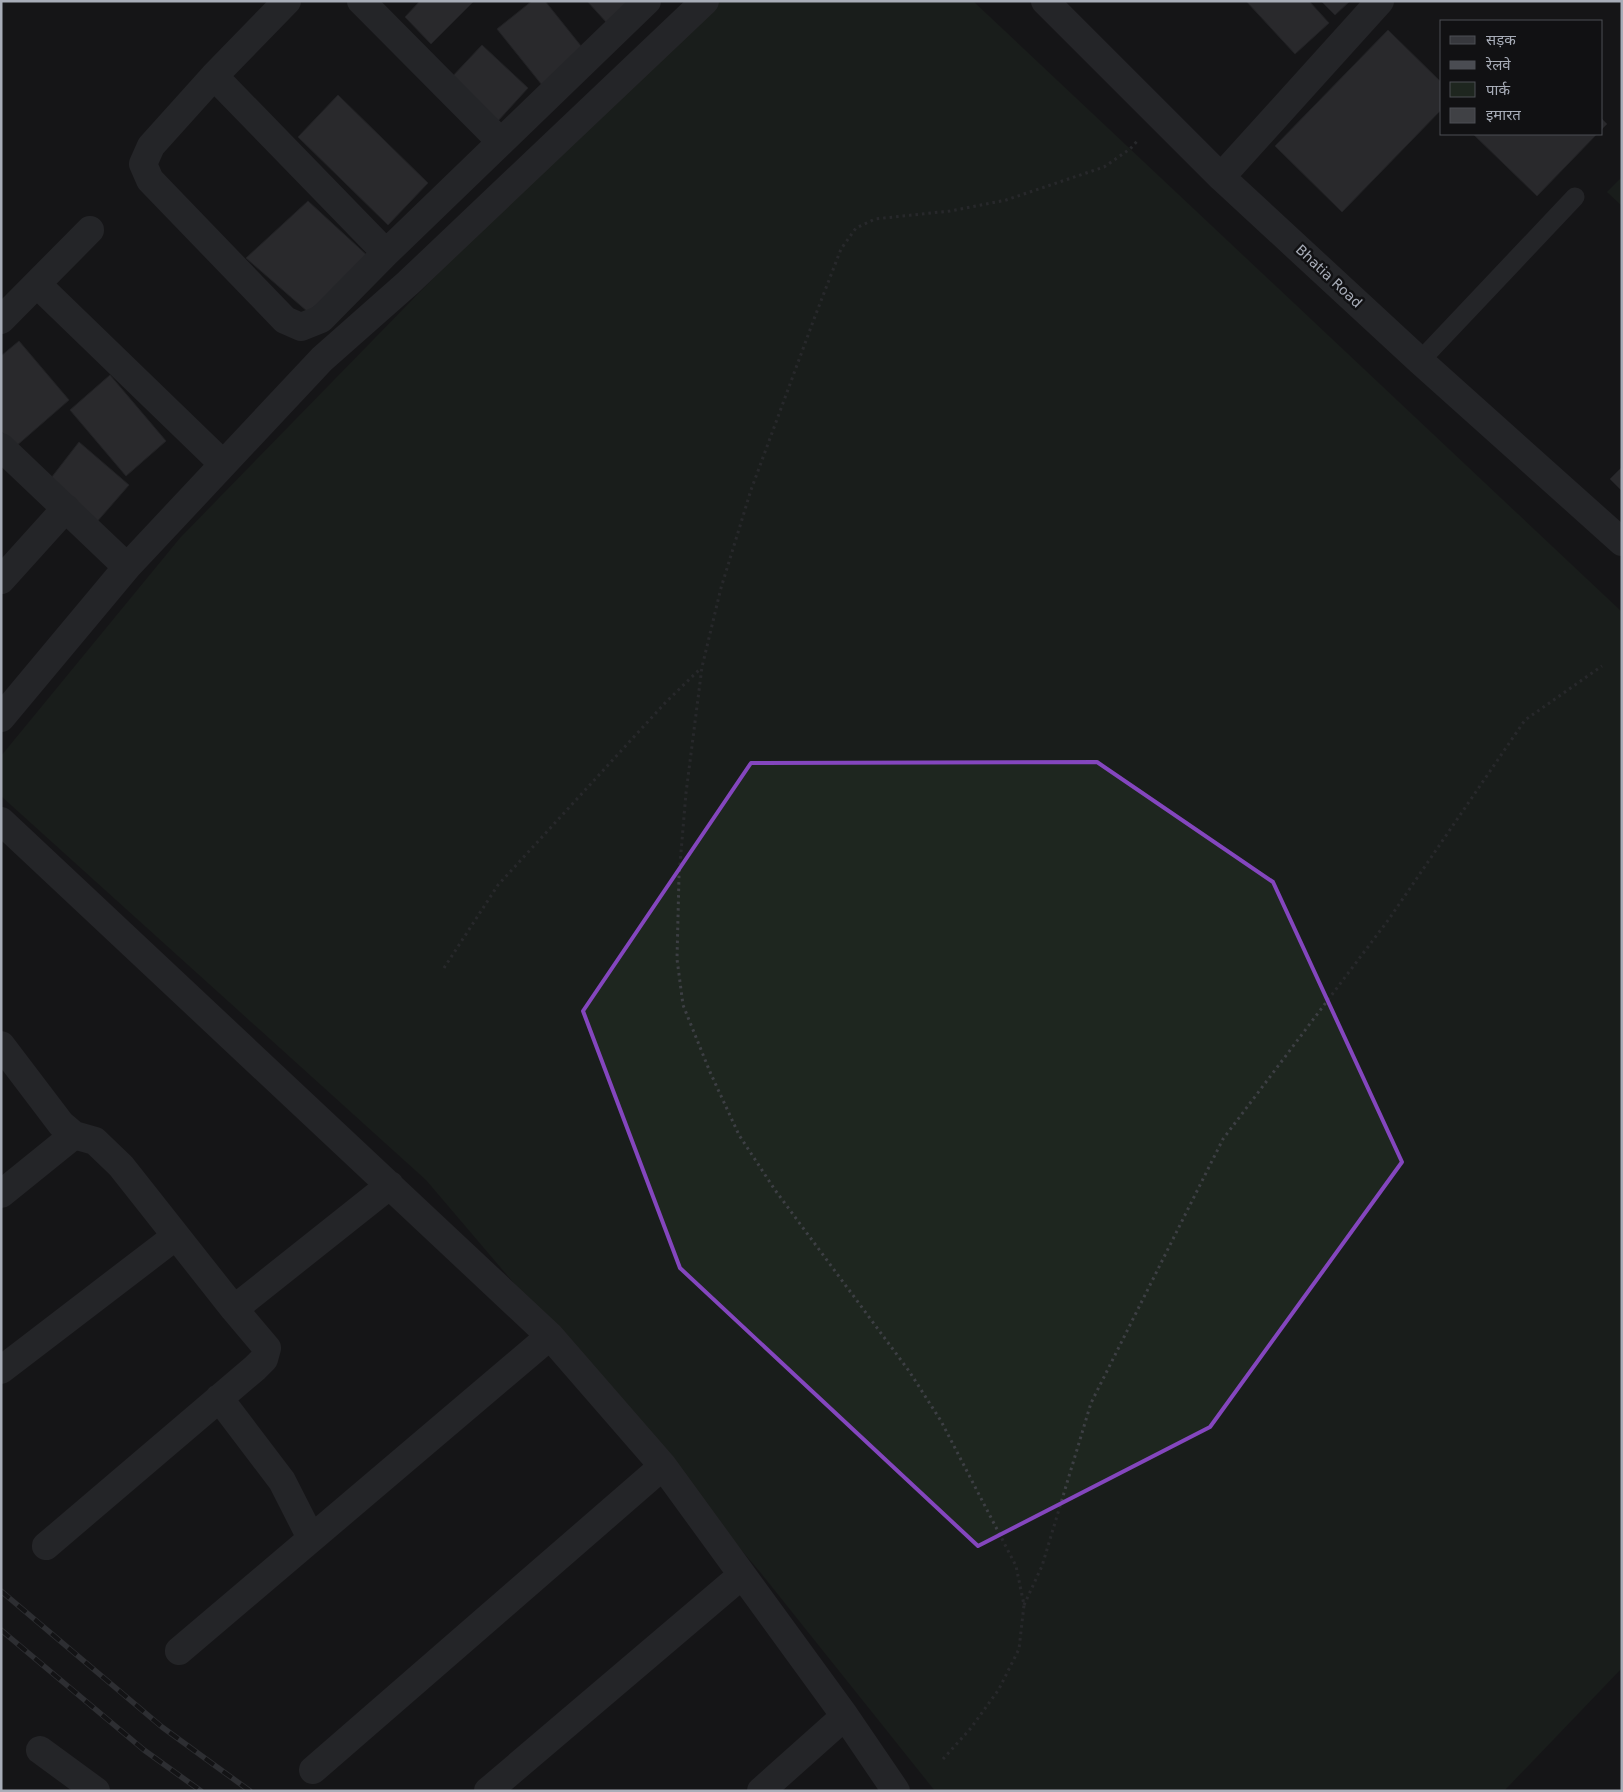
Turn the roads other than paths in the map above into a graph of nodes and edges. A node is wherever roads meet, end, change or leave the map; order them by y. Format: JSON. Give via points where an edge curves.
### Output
{"nodes":[{"id":1,"x":286,"y":1,"type":"edge"},
{"id":2,"x":361,"y":1,"type":"edge"},
{"id":3,"x":647,"y":1,"type":"edge"},
{"id":4,"x":706,"y":1,"type":"edge"},
{"id":5,"x":1045,"y":1,"type":"edge"},
{"id":6,"x":1380,"y":1,"type":"edge"},
{"id":7,"x":214,"y":76,"type":"junction"},
{"id":8,"x":500,"y":141,"type":"junction"},
{"id":9,"x":1221,"y":177,"type":"junction"},
{"id":10,"x":1575,"y":197,"type":"dead end"},
{"id":11,"x":90,"y":230,"type":"dead end"},
{"id":12,"x":386,"y":252,"type":"junction"},
{"id":13,"x":38,"y":285,"type":"junction"},
{"id":14,"x":1,"y":320,"type":"edge"},
{"id":15,"x":1420,"y":361,"type":"junction"},
{"id":16,"x":1,"y":447,"type":"edge"},
{"id":17,"x":223,"y":464,"type":"junction"},
{"id":18,"x":66,"y":508,"type":"junction"},
{"id":19,"x":1622,"y":542,"type":"edge"},
{"id":20,"x":127,"y":567,"type":"junction"},
{"id":21,"x":1,"y":580,"type":"edge"},
{"id":22,"x":1,"y":718,"type":"edge"},
{"id":23,"x":1,"y":821,"type":"edge"},
{"id":24,"x":1,"y":1045,"type":"edge"},
{"id":25,"x":74,"y":1135,"type":"junction"},
{"id":26,"x":390,"y":1185,"type":"junction"},
{"id":27,"x":1,"y":1194,"type":"edge"},
{"id":28,"x":176,"y":1236,"type":"junction"},
{"id":29,"x":234,"y":1309,"type":"junction"},
{"id":30,"x":550,"y":1336,"type":"junction"},
{"id":31,"x":1,"y":1370,"type":"edge"},
{"id":32,"x":219,"y":1398,"type":"junction"},
{"id":33,"x":663,"y":1466,"type":"junction"},
{"id":34,"x":311,"y":1538,"type":"junction"},
{"id":35,"x":46,"y":1546,"type":"dead end"},
{"id":36,"x":742,"y":1575,"type":"junction"},
{"id":37,"x":179,"y":1651,"type":"dead end"},
{"id":38,"x":845,"y":1716,"type":"junction"},
{"id":39,"x":40,"y":1750,"type":"dead end"},
{"id":40,"x":313,"y":1770,"type":"dead end"},
{"id":41,"x":96,"y":1791,"type":"edge"},
{"id":42,"x":488,"y":1791,"type":"edge"},
{"id":43,"x":761,"y":1791,"type":"edge"},
{"id":44,"x":896,"y":1791,"type":"edge"}],
"edges":[{"from":1,"to":7,"type":"street"},
{"from":2,"to":8,"type":"street"},
{"from":3,"to":8,"type":"street"},
{"from":4,"to":17,"type":"street","via":[[408,283],[322,359]]},
{"from":5,"to":9,"type":"street","name":"Bhatia Road"},
{"from":6,"to":9,"type":"street"},
{"from":7,"to":12,"type":"street"},
{"from":7,"to":12,"type":"street","via":[[151,146],[142,164],[150,180],[284,320],[301,327],[320,319]]},
{"from":8,"to":12,"type":"street"},
{"from":9,"to":15,"type":"street","name":"Bhatia Road"},
{"from":10,"to":15,"type":"lane"},
{"from":11,"to":13,"type":"street"},
{"from":13,"to":14,"type":"street"},
{"from":13,"to":17,"type":"street"},
{"from":15,"to":19,"type":"street","name":"Bhatia Road"},
{"from":16,"to":18,"type":"street"},
{"from":17,"to":20,"type":"street"},
{"from":18,"to":20,"type":"street"},
{"from":18,"to":21,"type":"street"},
{"from":20,"to":22,"type":"street"},
{"from":23,"to":26,"type":"street"},
{"from":24,"to":25,"type":"street","via":[[61,1124]]},
{"from":25,"to":27,"type":"street"},
{"from":25,"to":28,"type":"street","via":[[95,1141],[121,1166]]},
{"from":26,"to":29,"type":"street"},
{"from":26,"to":30,"type":"street"},
{"from":28,"to":29,"type":"street"},
{"from":28,"to":31,"type":"street"},
{"from":29,"to":32,"type":"street","via":[[267,1348],[264,1359]]},
{"from":30,"to":33,"type":"street"},
{"from":30,"to":34,"type":"street"},
{"from":32,"to":34,"type":"street","via":[[282,1481]]},
{"from":32,"to":35,"type":"street"},
{"from":33,"to":36,"type":"street"},
{"from":33,"to":40,"type":"street"},
{"from":34,"to":37,"type":"street"},
{"from":36,"to":38,"type":"street"},
{"from":36,"to":42,"type":"street"},
{"from":38,"to":43,"type":"street"},
{"from":38,"to":44,"type":"street"},
{"from":39,"to":41,"type":"street"}]}
